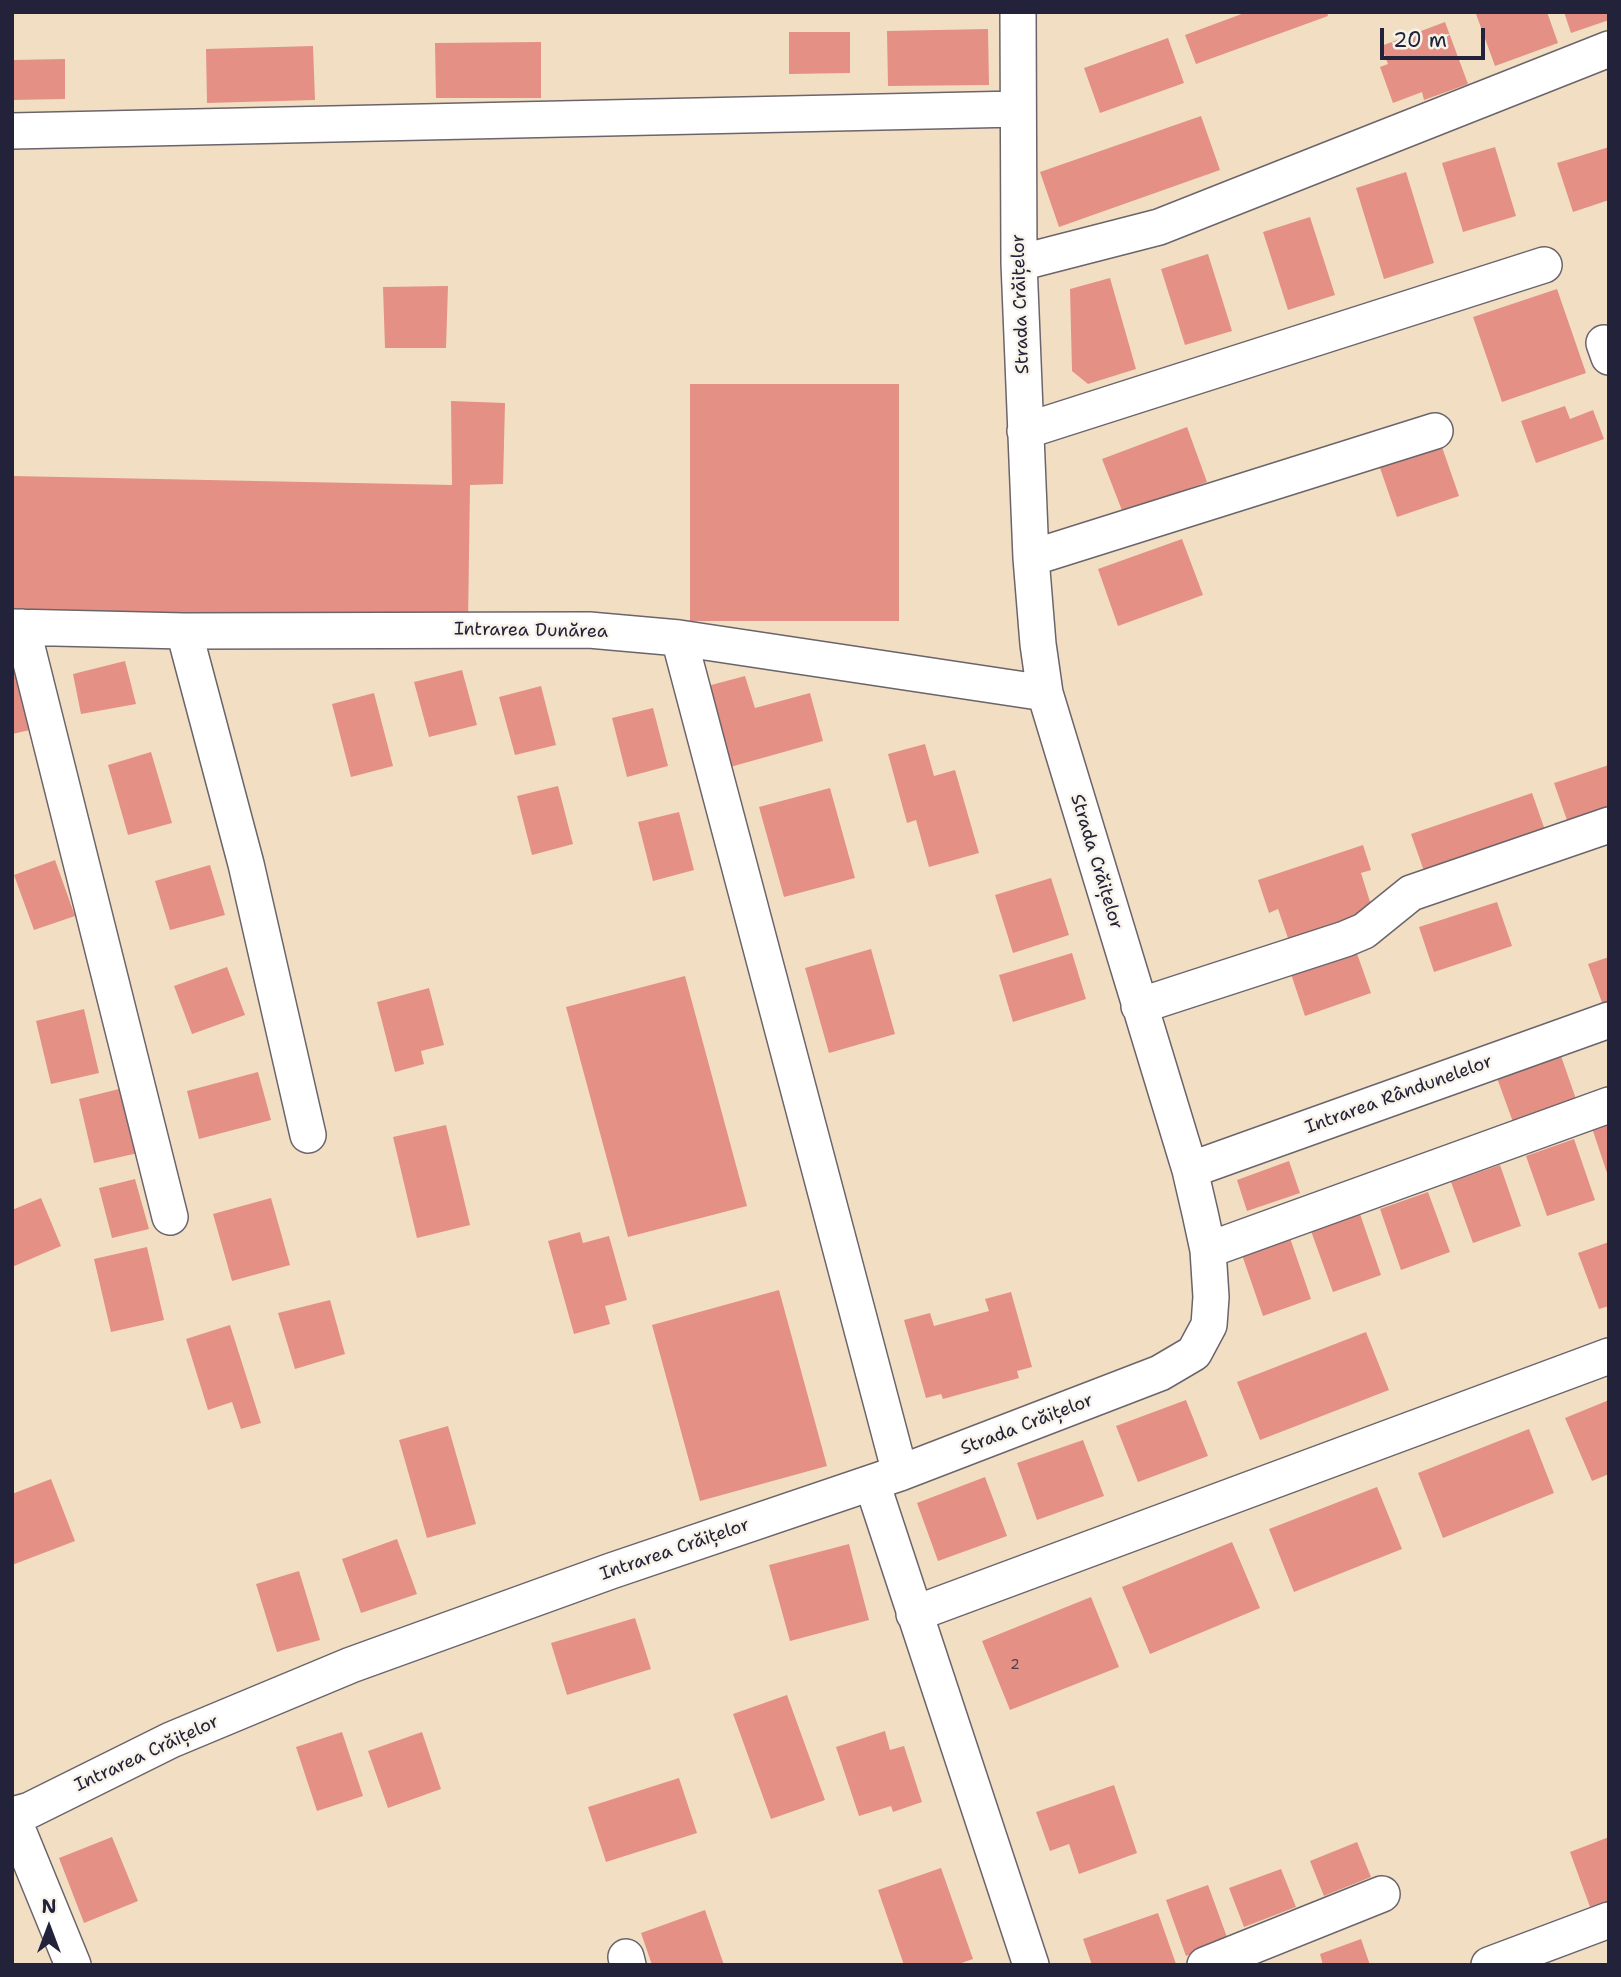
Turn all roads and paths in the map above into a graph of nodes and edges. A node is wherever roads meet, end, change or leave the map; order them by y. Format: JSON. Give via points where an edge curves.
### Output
{"nodes":[{"id":1,"x":1018,"y":12,"type":"edge"},
{"id":2,"x":1609,"y":49,"type":"edge"},
{"id":3,"x":1018,"y":109,"type":"junction"},
{"id":4,"x":12,"y":131,"type":"edge"},
{"id":5,"x":1019,"y":263,"type":"junction"},
{"id":6,"x":1544,"y":265,"type":"dead end"},
{"id":7,"x":1025,"y":431,"type":"junction"},
{"id":8,"x":1435,"y":431,"type":"dead end"},
{"id":9,"x":1031,"y":558,"type":"junction"},
{"id":10,"x":17,"y":627,"type":"edge"},
{"id":11,"x":184,"y":631,"type":"junction"},
{"id":12,"x":679,"y":638,"type":"junction"},
{"id":13,"x":1045,"y":693,"type":"junction"},
{"id":14,"x":1609,"y":825,"type":"edge"},
{"id":15,"x":1139,"y":1006,"type":"junction"},
{"id":16,"x":1609,"y":1020,"type":"edge"},
{"id":17,"x":1609,"y":1105,"type":"edge"},
{"id":18,"x":308,"y":1135,"type":"dead end"},
{"id":19,"x":1190,"y":1170,"type":"junction"},
{"id":20,"x":170,"y":1217,"type":"dead end"},
{"id":21,"x":1208,"y":1250,"type":"junction"},
{"id":22,"x":1609,"y":1356,"type":"edge"},
{"id":23,"x":886,"y":1478,"type":"junction"},
{"id":24,"x":914,"y":1614,"type":"junction"},
{"id":25,"x":12,"y":1816,"type":"edge"},
{"id":26,"x":1382,"y":1894,"type":"dead end"},
{"id":27,"x":1609,"y":1920,"type":"edge"},
{"id":28,"x":73,"y":1965,"type":"edge"},
{"id":29,"x":1031,"y":1965,"type":"edge"},
{"id":30,"x":1205,"y":1965,"type":"edge"},
{"id":31,"x":1489,"y":1965,"type":"edge"}],
"edges":[{"from":1,"to":3,"type":"street","name":"Strada Crăițelor"},
{"from":2,"to":5,"type":"street","via":[[1159,227]]},
{"from":3,"to":4,"type":"street"},
{"from":3,"to":5,"type":"street","name":"Strada Crăițelor"},
{"from":5,"to":7,"type":"street","name":"Strada Crăițelor"},
{"from":6,"to":7,"type":"street"},
{"from":7,"to":9,"type":"street","name":"Strada Crăițelor"},
{"from":8,"to":9,"type":"street"},
{"from":9,"to":13,"type":"street","name":"Strada Crăițelor"},
{"from":10,"to":11,"type":"street","name":"Intrarea Dunărea"},
{"from":10,"to":20,"type":"street"},
{"from":11,"to":12,"type":"street","name":"Intrarea Dunărea","via":[[553,630]]},
{"from":11,"to":18,"type":"street","via":[[246,864]]},
{"from":12,"to":13,"type":"street","name":"Intrarea Dunărea"},
{"from":12,"to":23,"type":"street"},
{"from":13,"to":15,"type":"street","name":"Strada Crăițelor"},
{"from":14,"to":15,"type":"street","via":[[1427,886],[1399,901],[1364,931],[1345,939]]},
{"from":15,"to":19,"type":"street","name":"Strada Crăițelor"},
{"from":16,"to":19,"type":"street","name":"Intrarea Rândunelelor"},
{"from":17,"to":21,"type":"street"},
{"from":19,"to":21,"type":"street","name":"Strada Crăițelor"},
{"from":21,"to":23,"type":"street","name":"Strada Crăițelor","via":[[1209,1325],[1194,1353],[1179,1364]]},
{"from":22,"to":24,"type":"street"},
{"from":23,"to":24,"type":"street"},
{"from":23,"to":25,"type":"street","name":"Intrarea Crăițelor","via":[[351,1665],[171,1740]]},
{"from":24,"to":29,"type":"street"},
{"from":25,"to":28,"type":"street"},
{"from":26,"to":30,"type":"street"},
{"from":27,"to":31,"type":"street"}]}
